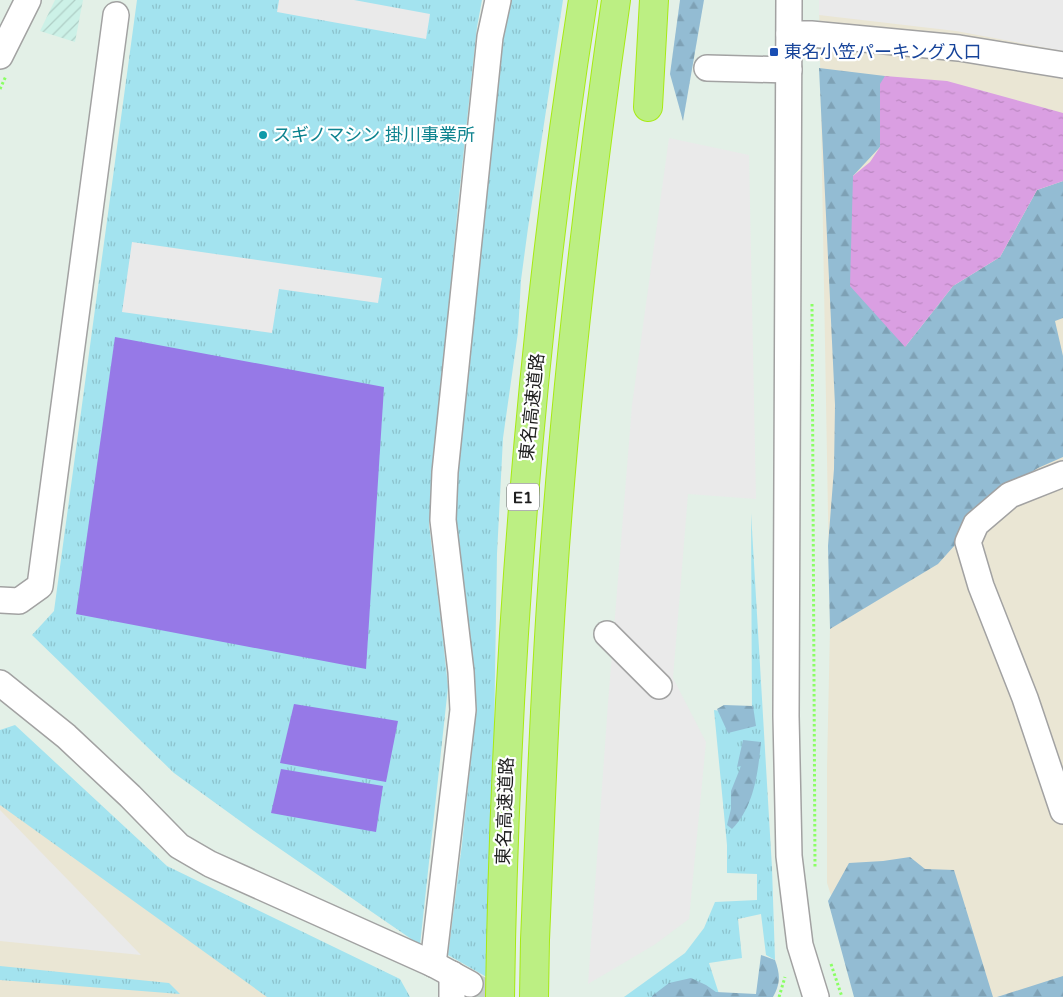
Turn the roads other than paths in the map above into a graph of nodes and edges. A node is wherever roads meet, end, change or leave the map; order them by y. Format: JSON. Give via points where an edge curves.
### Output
{"nodes":[{"id":1,"x":28,"y":0,"type":"edge"},
{"id":2,"x":498,"y":0,"type":"edge"},
{"id":3,"x":583,"y":0,"type":"edge"},
{"id":4,"x":616,"y":0,"type":"edge"},
{"id":5,"x":654,"y":0,"type":"edge"},
{"id":6,"x":788,"y":0,"type":"edge"},
{"id":7,"x":116,"y":15,"type":"dead end"},
{"id":8,"x":789,"y":34,"type":"junction"},
{"id":9,"x":0,"y":56,"type":"edge"},
{"id":10,"x":1063,"y":65,"type":"edge"},
{"id":11,"x":707,"y":68,"type":"dead end"},
{"id":12,"x":789,"y":70,"type":"junction"},
{"id":13,"x":648,"y":107,"type":"dead end"},
{"id":14,"x":1062,"y":477,"type":"edge"},
{"id":15,"x":0,"y":600,"type":"edge"},
{"id":16,"x":607,"y":634,"type":"dead end"},
{"id":17,"x":0,"y":683,"type":"edge"},
{"id":18,"x":659,"y":686,"type":"dead end"},
{"id":19,"x":1063,"y":811,"type":"edge"},
{"id":20,"x":452,"y":980,"type":"edge"},
{"id":21,"x":500,"y":997,"type":"edge"},
{"id":22,"x":534,"y":997,"type":"edge"},
{"id":23,"x":816,"y":997,"type":"edge"}],
"edges":[{"from":1,"to":9,"type":"street"},
{"from":2,"to":20,"type":"street","via":[[490,37],[445,472],[443,520],[463,710]]},
{"from":3,"to":21,"type":"highway","name":"東名高速道路","number":"E1","via":[[543,296],[521,512],[507,758]]},
{"from":4,"to":22,"type":"highway","name":"東名高速道路","number":"E1","via":[[582,260],[565,426],[552,590]]},
{"from":5,"to":13,"type":"highway"},
{"from":6,"to":8,"type":"street"},
{"from":7,"to":15,"type":"street","via":[[40,586],[19,601]]},
{"from":8,"to":10,"type":"street","via":[[959,48]]},
{"from":8,"to":12,"type":"street"},
{"from":11,"to":12,"type":"street"},
{"from":12,"to":23,"type":"street","via":[[786,696],[789,856],[800,944]]},
{"from":14,"to":19,"type":"street","via":[[1010,495],[976,524],[968,542]]},
{"from":16,"to":18,"type":"street"},
{"from":17,"to":20,"type":"street","via":[[66,736],[179,846]]}]}
